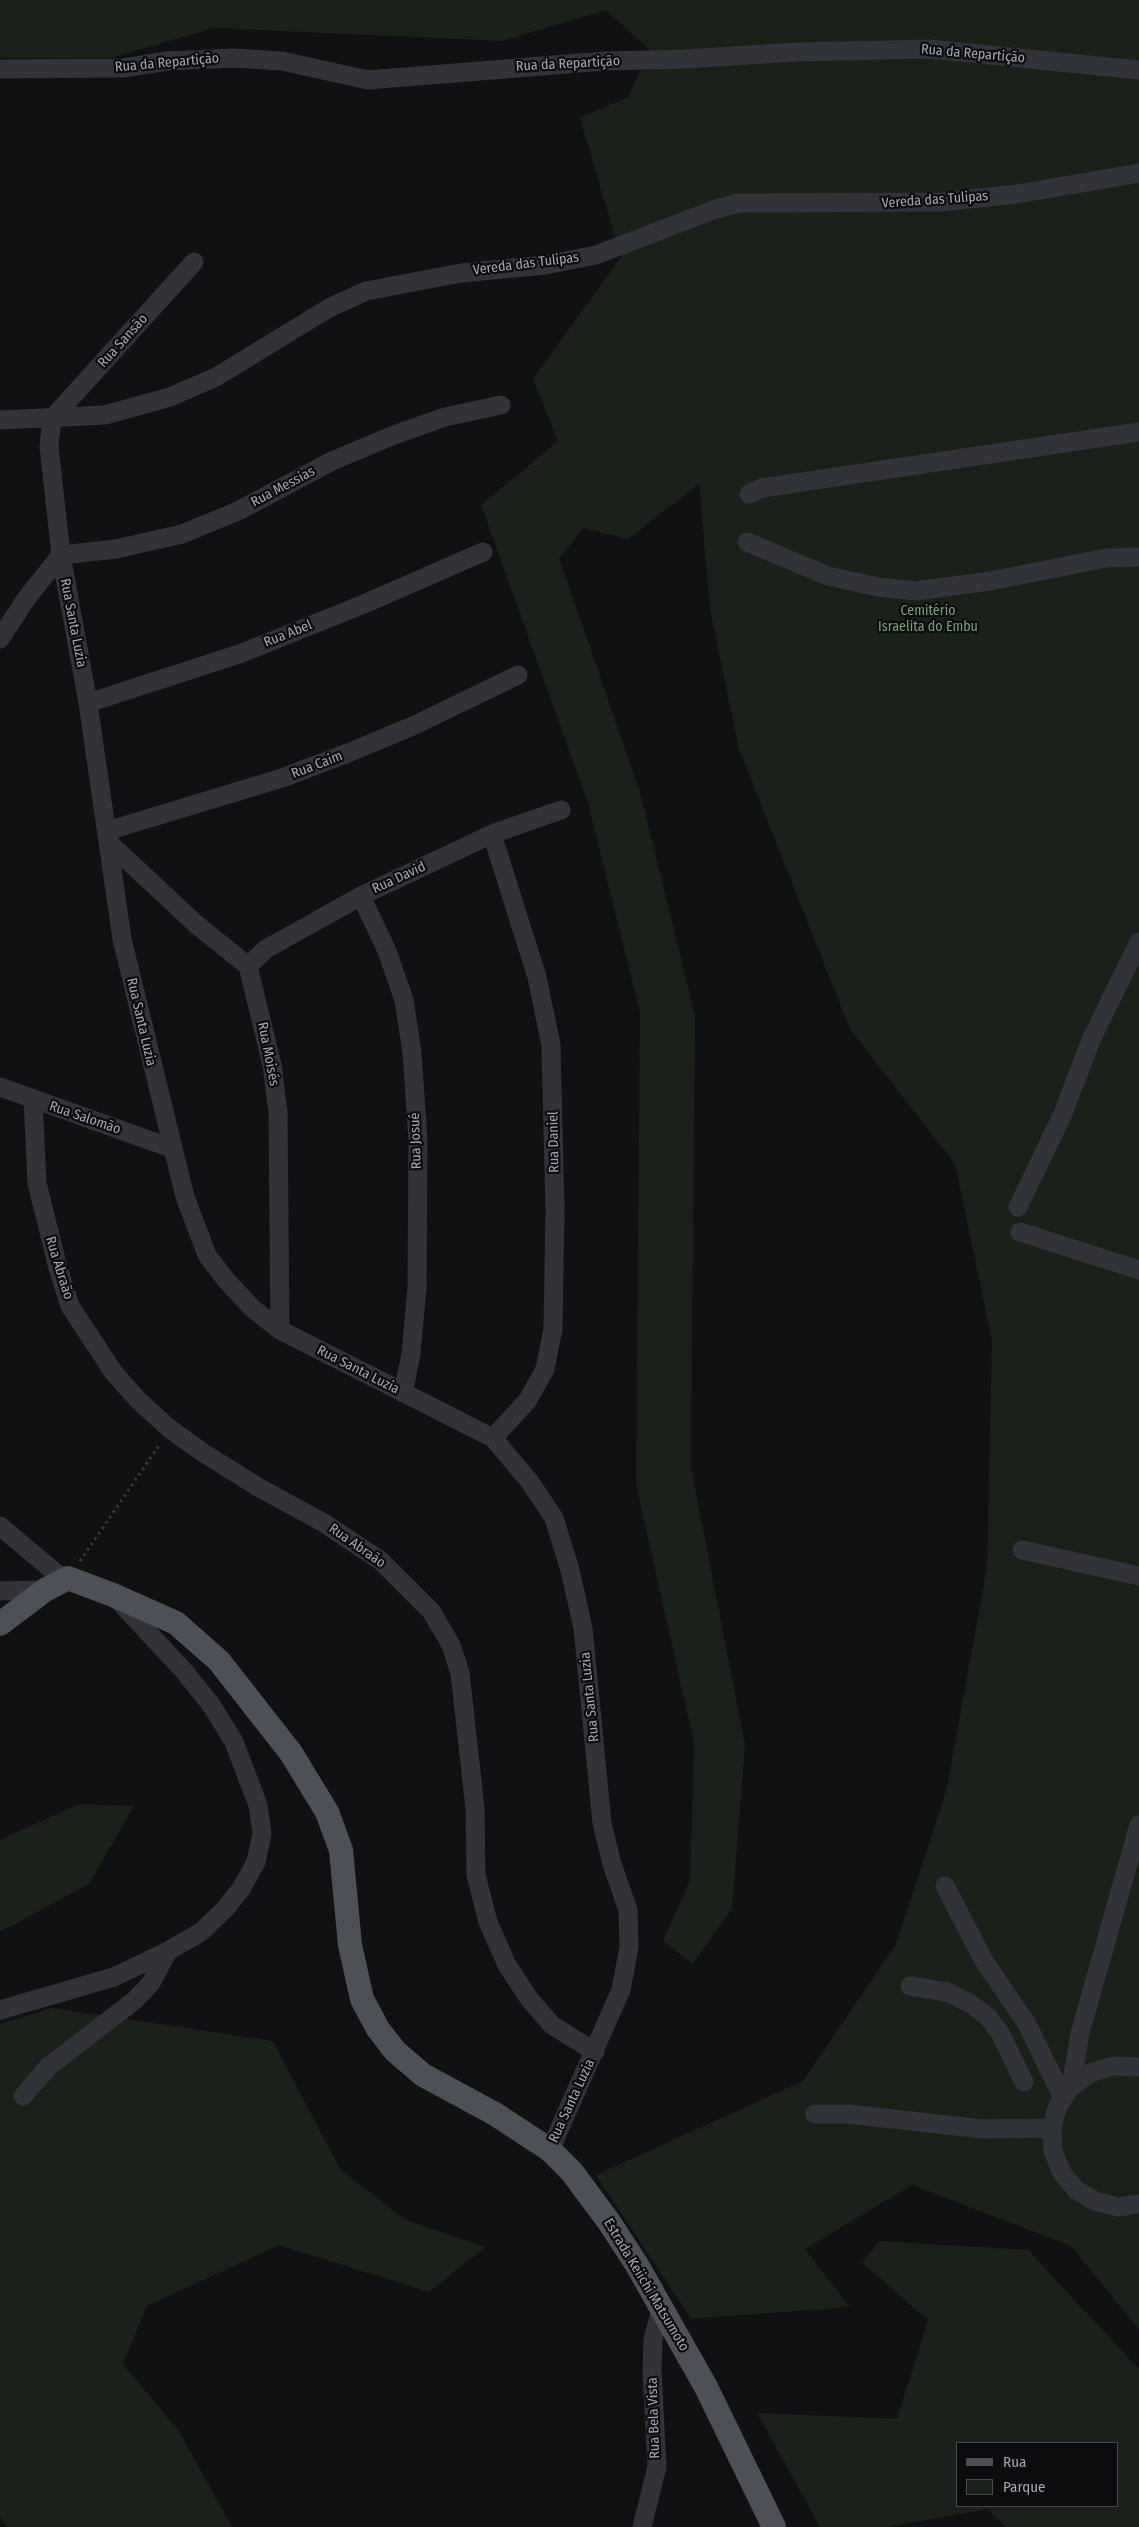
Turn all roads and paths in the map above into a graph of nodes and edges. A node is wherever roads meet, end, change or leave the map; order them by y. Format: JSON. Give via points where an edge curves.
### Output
{"nodes":[{"id":1,"x":0,"y":70,"type":"edge"},
{"id":2,"x":1139,"y":70,"type":"edge"},
{"id":3,"x":1139,"y":173,"type":"edge"},
{"id":4,"x":194,"y":262,"type":"dead end"},
{"id":5,"x":501,"y":405,"type":"dead end"},
{"id":6,"x":53,"y":419,"type":"junction"},
{"id":7,"x":0,"y":420,"type":"edge"},
{"id":8,"x":1139,"y":432,"type":"edge"},
{"id":9,"x":749,"y":494,"type":"dead end"},
{"id":10,"x":747,"y":542,"type":"dead end"},
{"id":11,"x":483,"y":552,"type":"dead end"},
{"id":12,"x":61,"y":555,"type":"junction"},
{"id":13,"x":1139,"y":557,"type":"edge"},
{"id":14,"x":0,"y":639,"type":"edge"},
{"id":15,"x":518,"y":675,"type":"dead end"},
{"id":16,"x":88,"y":703,"type":"junction"},
{"id":17,"x":561,"y":810,"type":"dead end"},
{"id":18,"x":492,"y":834,"type":"junction"},
{"id":19,"x":108,"y":837,"type":"junction"},
{"id":20,"x":361,"y":896,"type":"junction"},
{"id":21,"x":1139,"y":942,"type":"edge"},
{"id":22,"x":248,"y":966,"type":"junction"},
{"id":23,"x":0,"y":1087,"type":"edge"},
{"id":24,"x":33,"y":1099,"type":"junction"},
{"id":25,"x":171,"y":1148,"type":"junction"},
{"id":26,"x":1018,"y":1207,"type":"dead end"},
{"id":27,"x":1020,"y":1232,"type":"dead end"},
{"id":28,"x":1139,"y":1270,"type":"edge"},
{"id":29,"x":280,"y":1330,"type":"junction"},
{"id":30,"x":402,"y":1393,"type":"junction"},
{"id":31,"x":170,"y":1429,"type":"junction"},
{"id":32,"x":493,"y":1438,"type":"junction"},
{"id":33,"x":0,"y":1526,"type":"edge"},
{"id":34,"x":1022,"y":1550,"type":"dead end"},
{"id":35,"x":1139,"y":1576,"type":"edge"},
{"id":36,"x":68,"y":1578,"type":"junction"},
{"id":37,"x":45,"y":1590,"type":"junction"},
{"id":38,"x":0,"y":1591,"type":"edge"},
{"id":39,"x":113,"y":1595,"type":"junction"},
{"id":40,"x":0,"y":1624,"type":"edge"},
{"id":41,"x":1139,"y":1825,"type":"edge"},
{"id":42,"x":945,"y":1886,"type":"dead end"},
{"id":43,"x":168,"y":1951,"type":"junction"},
{"id":44,"x":910,"y":1986,"type":"dead end"},
{"id":45,"x":0,"y":2010,"type":"edge"},
{"id":46,"x":595,"y":2052,"type":"junction"},
{"id":47,"x":1138,"y":2064,"type":"edge"},
{"id":48,"x":1024,"y":2082,"type":"dead end"},
{"id":49,"x":1067,"y":2092,"type":"junction"},
{"id":50,"x":23,"y":2096,"type":"dead end"},
{"id":51,"x":815,"y":2114,"type":"dead end"},
{"id":52,"x":1052,"y":2128,"type":"junction"},
{"id":53,"x":550,"y":2150,"type":"junction"},
{"id":54,"x":1139,"y":2204,"type":"edge"},
{"id":55,"x":661,"y":2309,"type":"junction"},
{"id":56,"x":642,"y":2527,"type":"edge"},
{"id":57,"x":774,"y":2527,"type":"edge"}],
"edges":[{"from":1,"to":2,"type":"street","name":"Rua da Repartição","via":[[124,68],[167,61],[233,58],[282,61],[368,80],[604,61],[929,49]]},
{"from":3,"to":6,"type":"street","name":"Vereda das Tulipas","via":[[1017,194],[941,202],[739,203],[716,208],[596,254],[545,265],[460,273],[366,291],[329,308],[216,377],[170,397],[105,415]]},
{"from":4,"to":6,"type":"street","name":"Rua Sansão"},
{"from":5,"to":12,"type":"street","name":"Rua Messias","via":[[445,417],[394,435],[332,461],[238,511],[182,534],[116,549]]},
{"from":6,"to":7,"type":"street","name":"Vereda das Tulipas"},
{"from":6,"to":12,"type":"street","via":[[49,446]]},
{"from":8,"to":9,"type":"street","via":[[762,488]]},
{"from":10,"to":13,"type":"street","via":[[828,576],[916,591],[990,581],[1106,558]]},
{"from":11,"to":16,"type":"street","name":"Rua Abel","via":[[242,653]]},
{"from":12,"to":14,"type":"street"},
{"from":12,"to":16,"type":"street","name":"Rua Santa Luzia"},
{"from":15,"to":19,"type":"street","name":"Rua Caim","via":[[348,753]]},
{"from":16,"to":19,"type":"street","name":"Rua Santa Luzia"},
{"from":17,"to":18,"type":"street","name":"Rua David"},
{"from":18,"to":20,"type":"street","name":"Rua David"},
{"from":18,"to":32,"type":"street","name":"Rua Daniel","via":[[537,977],[550,1046],[555,1211],[554,1329],[545,1369],[528,1400]]},
{"from":19,"to":22,"type":"street","via":[[197,925]]},
{"from":19,"to":25,"type":"street","name":"Rua Santa Luzia","via":[[122,939]]},
{"from":20,"to":22,"type":"street","name":"Rua David","via":[[266,949]]},
{"from":20,"to":30,"type":"street","name":"Rua Josué","via":[[387,951],[404,1000],[412,1053],[418,1140],[417,1287],[411,1354]]},
{"from":21,"to":26,"type":"street","via":[[1091,1040],[1062,1116]]},
{"from":22,"to":29,"type":"street","name":"Rua Moisés","via":[[272,1065],[278,1112]]},
{"from":23,"to":24,"type":"street","name":"Rua Salomão"},
{"from":24,"to":25,"type":"street","name":"Rua Salomão"},
{"from":24,"to":31,"type":"street","name":"Rua Abraão","via":[[37,1183],[70,1306],[114,1373]]},
{"from":25,"to":29,"type":"street","name":"Rua Santa Luzia","via":[[185,1197],[208,1255],[252,1308]]},
{"from":27,"to":28,"type":"street"},
{"from":29,"to":30,"type":"street","name":"Rua Santa Luzia"},
{"from":30,"to":32,"type":"street","name":"Rua Santa Luzia"},
{"from":31,"to":36,"type":"path"},
{"from":31,"to":46,"type":"street","name":"Rua Abraão","via":[[258,1488],[354,1542],[381,1561],[431,1611],[451,1645],[460,1673],[475,1808],[476,1875],[488,1922],[507,1965],[530,2000],[552,2025]]},
{"from":32,"to":46,"type":"street","name":"Rua Santa Luzia","via":[[530,1482],[554,1518],[583,1628],[602,1823],[628,1910],[629,1947],[621,1990]]},
{"from":33,"to":36,"type":"street","via":[[57,1574]]},
{"from":34,"to":35,"type":"street"},
{"from":36,"to":37,"type":"main road"},
{"from":36,"to":39,"type":"main road","name":"Estrada Keiichi Matsumoto"},
{"from":37,"to":38,"type":"street"},
{"from":37,"to":40,"type":"main road"},
{"from":39,"to":43,"type":"street","via":[[212,1706],[234,1742],[258,1805],[262,1834],[256,1862],[241,1889],[200,1932]]},
{"from":39,"to":53,"type":"main road","name":"Estrada Keiichi Matsumoto","via":[[176,1623],[220,1661],[290,1753],[327,1812],[341,1850],[350,1945],[362,1999],[378,2029],[395,2051],[423,2075],[495,2114]]},
{"from":41,"to":49,"type":"street","via":[[1080,2033]]},
{"from":42,"to":49,"type":"street","via":[[984,1961],[1027,2024]]},
{"from":43,"to":45,"type":"street","via":[[114,1977]]},
{"from":43,"to":50,"type":"street","via":[[151,1983],[135,2000],[48,2067]]},
{"from":44,"to":48,"type":"street","via":[[946,1992],[971,2004],[989,2018]]},
{"from":46,"to":53,"type":"street","name":"Rua Santa Luzia"},
{"from":47,"to":49,"type":"street","via":[[1113,2066],[1090,2073]]},
{"from":49,"to":52,"type":"street","via":[[1057,2108]]},
{"from":51,"to":52,"type":"street","via":[[856,2115],[983,2129]]},
{"from":52,"to":54,"type":"street","via":[[1053,2151],[1062,2173],[1076,2190],[1095,2201],[1118,2206]]},
{"from":53,"to":55,"type":"main road","name":"Estrada Keiichi Matsumoto","via":[[572,2172],[609,2222]]},
{"from":55,"to":56,"type":"street","name":"Rua Bela Vista","via":[[653,2340],[652,2370],[656,2467]]},
{"from":55,"to":57,"type":"main road","name":"Estrada Keiichi Matsumoto","via":[[706,2387]]}]}
